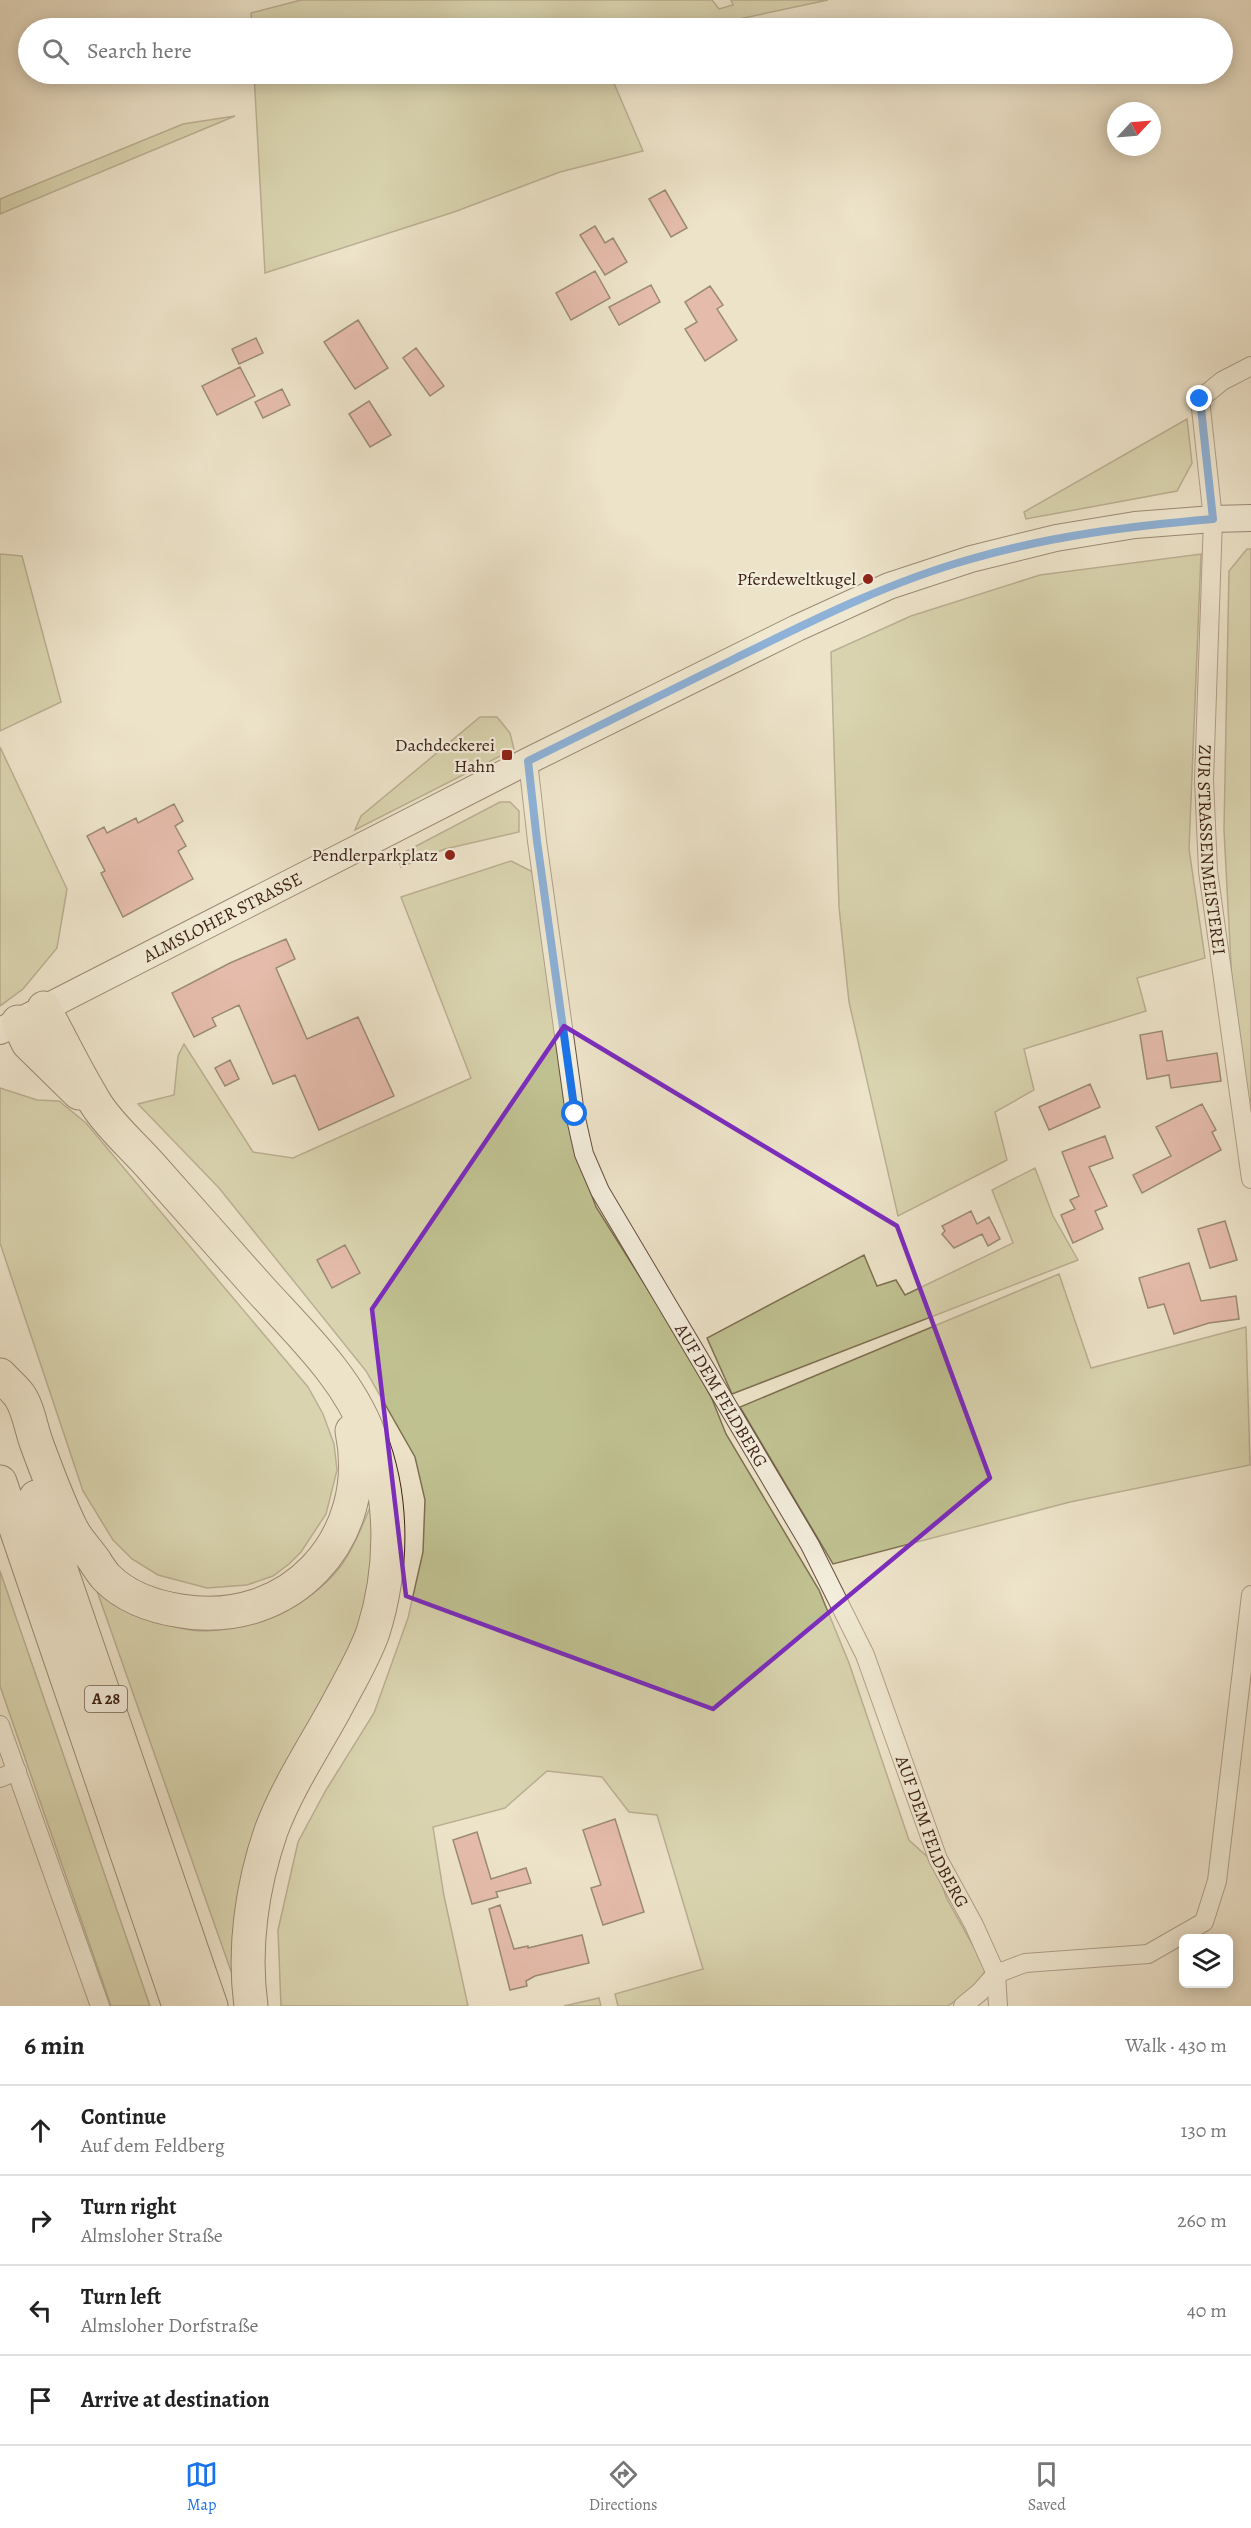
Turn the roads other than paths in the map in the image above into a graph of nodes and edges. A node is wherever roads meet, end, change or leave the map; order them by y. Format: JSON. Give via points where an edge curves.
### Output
{"nodes":[{"id":1,"x":1251,"y":366,"type":"edge"},
{"id":2,"x":1251,"y":518,"type":"edge"},
{"id":3,"x":1213,"y":519,"type":"junction"},
{"id":4,"x":528,"y":761,"type":"junction"},
{"id":5,"x":21,"y":1020,"type":"edge"},
{"id":6,"x":1251,"y":1179,"type":"edge"},
{"id":7,"x":331,"y":1370,"type":"junction"},
{"id":8,"x":0,"y":1375,"type":"edge"},
{"id":9,"x":0,"y":1392,"type":"edge"},
{"id":10,"x":0,"y":1482,"type":"edge"},
{"id":11,"x":1251,"y":1595,"type":"edge"},
{"id":12,"x":0,"y":1725,"type":"edge"},
{"id":13,"x":17,"y":1771,"type":"junction"},
{"id":14,"x":0,"y":1778,"type":"edge"},
{"id":15,"x":996,"y":1974,"type":"junction"},
{"id":16,"x":100,"y":2006,"type":"edge"},
{"id":17,"x":179,"y":2006,"type":"edge"},
{"id":18,"x":211,"y":2006,"type":"edge"},
{"id":19,"x":251,"y":2006,"type":"edge"},
{"id":20,"x":963,"y":2006,"type":"edge"},
{"id":21,"x":998,"y":2006,"type":"edge"}],
"edges":[{"from":1,"to":3,"type":"street","name":"ZUR STRASSENMEISTEREI","via":[[1222,381],[1200,399]]},
{"from":2,"to":3,"type":"street","name":"ALMSLOHER STRASSE"},
{"from":3,"to":4,"type":"street","name":"ALMSLOHER STRASSE","via":[[1136,525],[1056,538],[971,559],[889,586]]},
{"from":3,"to":6,"type":"street","name":"ZUR STRASSENMEISTEREI","via":[[1204,780],[1208,871]]},
{"from":4,"to":5,"type":"street","name":"ALMSLOHER STRASSE"},
{"from":4,"to":15,"type":"street","name":"AUF DEM FELDBERG","via":[[575,1114],[584,1154],[600,1191],[810,1545],[865,1655],[938,1859]]},
{"from":5,"to":7,"type":"highway"},
{"from":7,"to":8,"type":"highway","via":[[356,1454],[349,1515],[334,1546],[315,1570],[284,1594],[243,1611],[201,1615],[162,1609],[132,1596],[107,1578],[73,1532],[20,1396]]},
{"from":7,"to":19,"type":"highway","via":[[358,1406],[371,1438],[386,1510],[389,1548],[385,1588],[372,1635],[272,1829],[259,1870],[250,1927]]},
{"from":9,"to":18,"type":"highway","number":"A 28"},
{"from":10,"to":17,"type":"highway","number":"A 28"},
{"from":11,"to":15,"type":"street","via":[[1217,1881],[1204,1922],[1148,1954],[1025,1964]]},
{"from":12,"to":13,"type":"street"},
{"from":13,"to":14,"type":"street"},
{"from":13,"to":16,"type":"street"},
{"from":15,"to":20,"type":"street"},
{"from":15,"to":21,"type":"street","name":"AUF DEM FELDBERG"}]}
